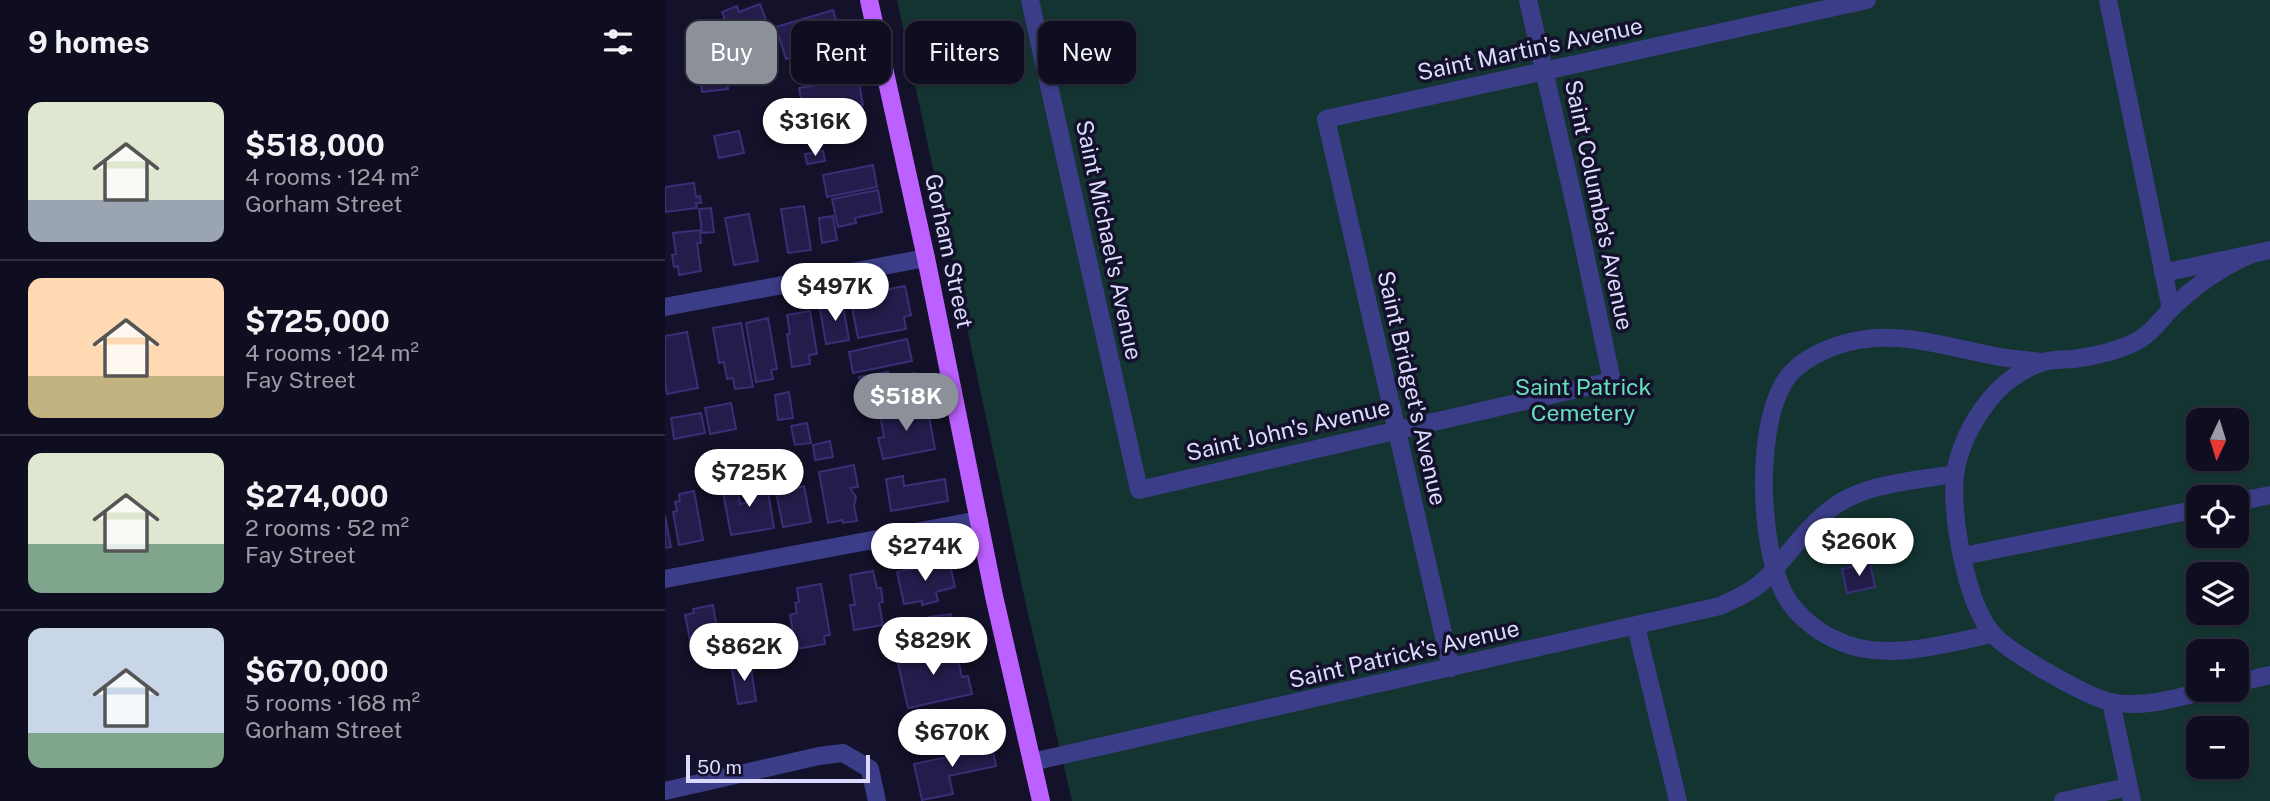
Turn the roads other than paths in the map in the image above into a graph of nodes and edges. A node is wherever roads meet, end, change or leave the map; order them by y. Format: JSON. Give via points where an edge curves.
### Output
{"nodes":[{"id":1,"x":869,"y":0,"type":"edge"},
{"id":2,"x":1030,"y":0,"type":"edge"},
{"id":3,"x":1528,"y":0,"type":"edge"},
{"id":4,"x":1867,"y":0,"type":"edge"},
{"id":5,"x":2108,"y":0,"type":"edge"},
{"id":6,"x":1544,"y":71,"type":"junction"},
{"id":7,"x":1326,"y":119,"type":"joint"},
{"id":8,"x":2270,"y":250,"type":"edge"},
{"id":9,"x":2252,"y":254,"type":"junction"},
{"id":10,"x":926,"y":258,"type":"junction"},
{"id":11,"x":2163,"y":273,"type":"junction"},
{"id":12,"x":665,"y":307,"type":"edge"},
{"id":13,"x":2171,"y":309,"type":"junction"},
{"id":14,"x":2042,"y":362,"type":"junction"},
{"id":15,"x":1612,"y":381,"type":"joint"},
{"id":16,"x":1397,"y":430,"type":"junction"},
{"id":17,"x":1955,"y":474,"type":"junction"},
{"id":18,"x":1139,"y":490,"type":"joint"},
{"id":19,"x":2270,"y":495,"type":"edge"},
{"id":20,"x":2249,"y":499,"type":"edge"},
{"id":21,"x":2186,"y":511,"type":"edge"},
{"id":22,"x":979,"y":520,"type":"junction"},
{"id":23,"x":1963,"y":556,"type":"junction"},
{"id":24,"x":1774,"y":568,"type":"junction"},
{"id":25,"x":665,"y":579,"type":"edge"},
{"id":26,"x":1636,"y":626,"type":"junction"},
{"id":27,"x":1992,"y":634,"type":"junction"},
{"id":28,"x":1451,"y":668,"type":"junction"},
{"id":29,"x":2270,"y":675,"type":"edge"},
{"id":30,"x":2249,"y":680,"type":"edge"},
{"id":31,"x":2186,"y":695,"type":"edge"},
{"id":32,"x":2111,"y":702,"type":"junction"},
{"id":33,"x":1032,"y":762,"type":"junction"},
{"id":34,"x":665,"y":791,"type":"edge"},
{"id":35,"x":2130,"y":794,"type":"edge"},
{"id":36,"x":877,"y":801,"type":"edge"},
{"id":37,"x":1041,"y":801,"type":"edge"},
{"id":38,"x":1678,"y":801,"type":"edge"},
{"id":39,"x":2063,"y":801,"type":"edge"}],
"edges":[{"from":1,"to":10,"type":"main road","name":"Gorham Street"},
{"from":2,"to":18,"type":"street","name":"Saint Michael's Avenue"},
{"from":3,"to":6,"type":"street","name":"Saint Columba's Avenue"},
{"from":4,"to":6,"type":"street","name":"Saint Martin's Avenue"},
{"from":5,"to":11,"type":"street"},
{"from":6,"to":7,"type":"street","name":"Saint Martin's Avenue"},
{"from":6,"to":15,"type":"street","name":"Saint Columba's Avenue"},
{"from":7,"to":16,"type":"street","name":"Saint Bridget's Avenue"},
{"from":8,"to":9,"type":"street"},
{"from":9,"to":11,"type":"street"},
{"from":9,"to":13,"type":"street","via":[[2213,274]]},
{"from":10,"to":12,"type":"street"},
{"from":10,"to":22,"type":"main road","name":"Gorham Street"},
{"from":11,"to":13,"type":"street"},
{"from":13,"to":14,"type":"street","via":[[2142,339],[2124,347]]},
{"from":14,"to":17,"type":"street","via":[[2006,382],[1991,397],[1968,435]]},
{"from":14,"to":24,"type":"street","via":[[1915,340],[1873,339],[1836,346],[1792,372],[1779,392],[1765,448],[1765,509]]},
{"from":15,"to":16,"type":"street","name":"Saint John's Avenue"},
{"from":16,"to":18,"type":"street","name":"Saint John's Avenue"},
{"from":16,"to":28,"type":"street","name":"Saint Bridget's Avenue"},
{"from":17,"to":23,"type":"street"},
{"from":17,"to":24,"type":"street","name":"Saint Patrick's Avenue","via":[[1869,490],[1847,499],[1829,510]]},
{"from":19,"to":20,"type":"street"},
{"from":21,"to":23,"type":"street"},
{"from":22,"to":25,"type":"street"},
{"from":22,"to":33,"type":"main road","name":"Gorham Street"},
{"from":23,"to":27,"type":"street","via":[[1979,614]]},
{"from":24,"to":26,"type":"street","name":"Saint Patrick's Avenue","via":[[1751,590],[1720,606]]},
{"from":24,"to":27,"type":"street","via":[[1800,615],[1837,641],[1904,650]]},
{"from":26,"to":28,"type":"street","name":"Saint Patrick's Avenue"},
{"from":26,"to":38,"type":"street"},
{"from":27,"to":32,"type":"street","via":[[2008,649]]},
{"from":28,"to":33,"type":"street","name":"Saint Patrick's Avenue"},
{"from":29,"to":30,"type":"street"},
{"from":31,"to":32,"type":"street","via":[[2149,703]]},
{"from":32,"to":35,"type":"street"},
{"from":33,"to":37,"type":"main road","name":"Gorham Street"},
{"from":34,"to":36,"type":"street","via":[[843,753],[870,769]]},
{"from":35,"to":39,"type":"street"}]}
